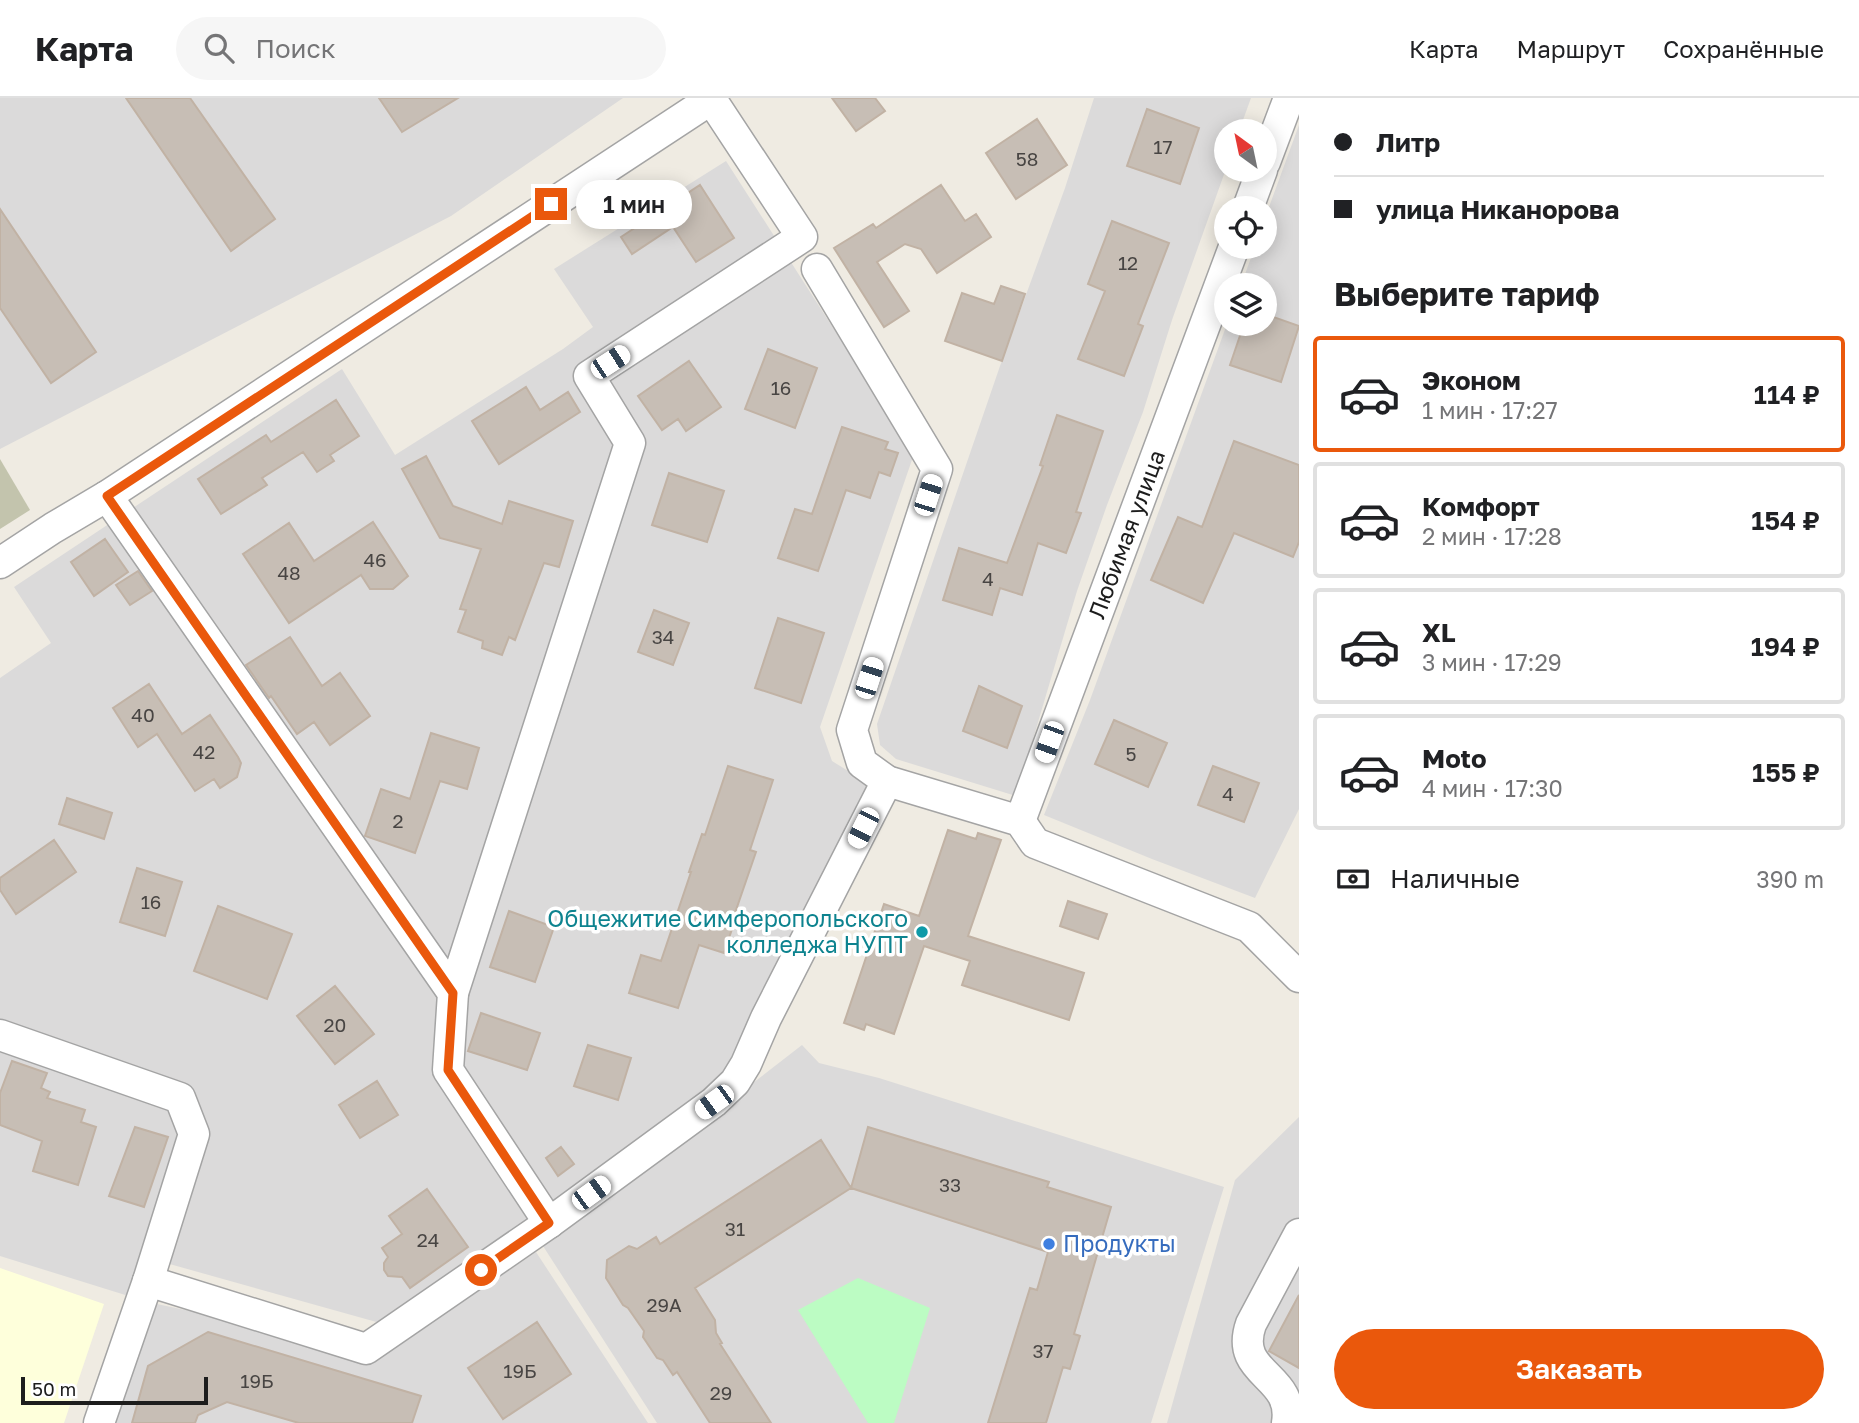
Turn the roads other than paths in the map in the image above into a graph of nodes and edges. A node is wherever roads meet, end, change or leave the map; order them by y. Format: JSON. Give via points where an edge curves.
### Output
{"nodes":[{"id":1,"x":1289,"y":98,"type":"edge"},
{"id":2,"x":712,"y":99,"type":"edge"},
{"id":3,"x":1278,"y":127,"type":"edge"},
{"id":4,"x":1230,"y":259,"type":"edge"},
{"id":5,"x":817,"y":269,"type":"dead end"},
{"id":6,"x":107,"y":496,"type":"junction"},
{"id":7,"x":0,"y":563,"type":"edge"},
{"id":8,"x":887,"y":781,"type":"junction"},
{"id":9,"x":1020,"y":821,"type":"junction"},
{"id":10,"x":1299,"y":977,"type":"edge"},
{"id":11,"x":453,"y":993,"type":"junction"},
{"id":12,"x":0,"y":1035,"type":"edge"},
{"id":13,"x":549,"y":1223,"type":"junction"},
{"id":14,"x":1299,"y":1234,"type":"edge"},
{"id":15,"x":148,"y":1281,"type":"junction"},
{"id":16,"x":99,"y":1423,"type":"edge"},
{"id":17,"x":1287,"y":1423,"type":"edge"}],
"edges":[{"from":1,"to":3,"type":"street"},
{"from":2,"to":6,"type":"street"},
{"from":2,"to":11,"type":"street","via":[[802,237],[589,376],[630,443]]},
{"from":4,"to":9,"type":"street","name":"Любимая улица"},
{"from":5,"to":8,"type":"street","via":[[937,468],[852,730],[862,763]]},
{"from":6,"to":7,"type":"street"},
{"from":6,"to":11,"type":"street"},
{"from":8,"to":9,"type":"street"},
{"from":8,"to":13,"type":"street","via":[[735,1082]]},
{"from":9,"to":10,"type":"street","via":[[1035,843],[1249,927]]},
{"from":11,"to":13,"type":"street","via":[[448,1070]]},
{"from":12,"to":15,"type":"street","via":[[180,1098],[194,1134]]},
{"from":13,"to":15,"type":"street","via":[[366,1349]]},
{"from":14,"to":17,"type":"street","via":[[1247,1334],[1250,1356],[1285,1399]]},
{"from":15,"to":16,"type":"street"}]}
